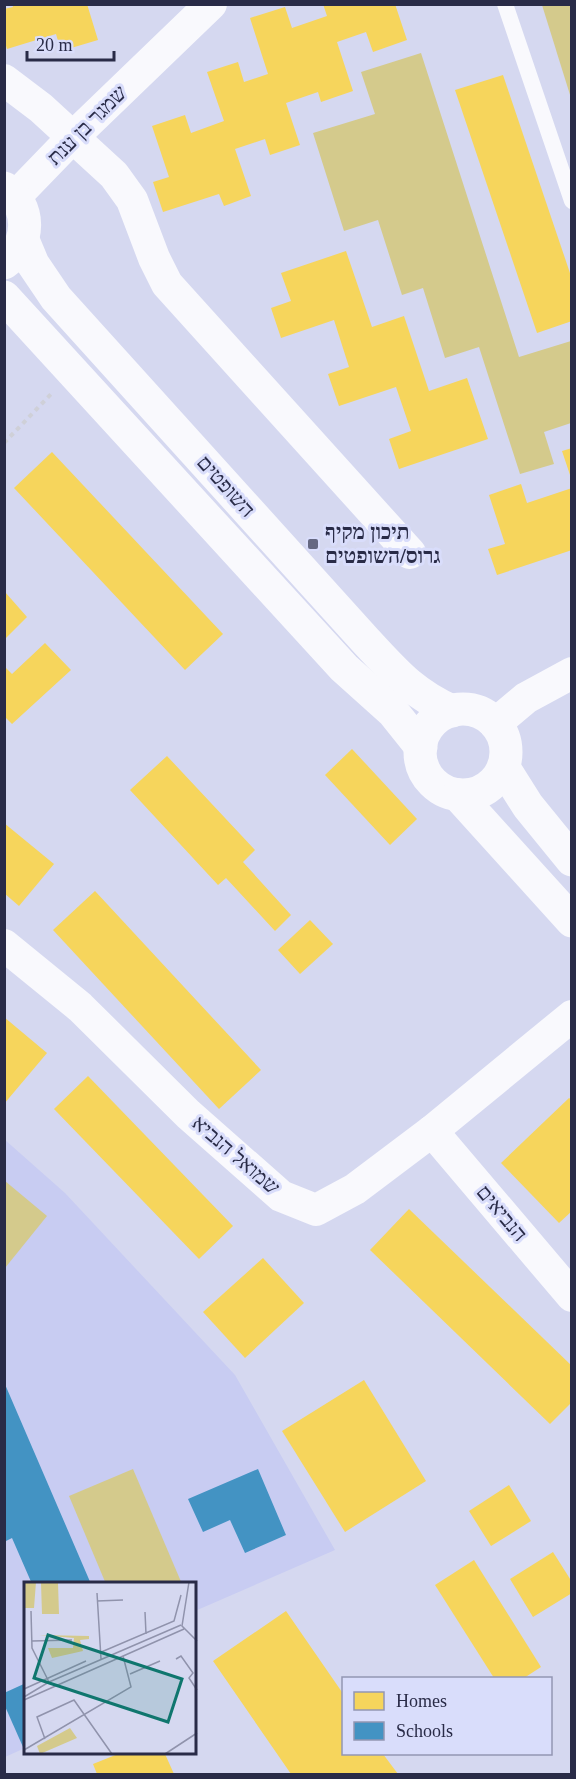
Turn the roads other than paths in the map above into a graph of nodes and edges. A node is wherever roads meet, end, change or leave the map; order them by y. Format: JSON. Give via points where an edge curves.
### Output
{"nodes":[{"id":1,"x":211,"y":4,"type":"edge"},
{"id":2,"x":505,"y":4,"type":"edge"},
{"id":3,"x":4,"y":80,"type":"edge"},
{"id":4,"x":73,"y":137,"type":"junction"},
{"id":5,"x":10,"y":192,"type":"edge"},
{"id":6,"x":572,"y":201,"type":"edge"},
{"id":7,"x":14,"y":251,"type":"edge"},
{"id":8,"x":4,"y":297,"type":"edge"},
{"id":9,"x":410,"y":553,"type":"dead end"},
{"id":10,"x":568,"y":680,"type":"edge"},
{"id":11,"x":452,"y":711,"type":"junction"},
{"id":12,"x":495,"y":724,"type":"junction"},
{"id":13,"x":421,"y":747,"type":"junction"},
{"id":14,"x":504,"y":768,"type":"junction"},
{"id":15,"x":458,"y":795,"type":"junction"},
{"id":16,"x":572,"y":860,"type":"edge"},
{"id":17,"x":572,"y":921,"type":"edge"},
{"id":18,"x":4,"y":945,"type":"edge"},
{"id":19,"x":572,"y":1016,"type":"edge"},
{"id":20,"x":432,"y":1131,"type":"junction"},
{"id":21,"x":572,"y":1296,"type":"edge"}],
"edges":[{"from":1,"to":4,"type":"street","name":"שמגר בן ענת"},
{"from":2,"to":6,"type":"lane"},
{"from":3,"to":4,"type":"street"},
{"from":4,"to":5,"type":"street","name":"שמגר בן ענת"},
{"from":4,"to":9,"type":"street","via":[[114,175],[132,200],[166,284]]},
{"from":5,"to":7,"type":"street","via":[[23,210],[25,225]]},
{"from":7,"to":11,"type":"street","name":"השופטים","via":[[33,264],[56,298],[358,633],[405,682]]},
{"from":8,"to":13,"type":"street","name":"השופטים","via":[[344,668],[393,712]]},
{"from":10,"to":12,"type":"street","via":[[526,698]]},
{"from":11,"to":12,"type":"street","via":[[475,711]]},
{"from":11,"to":13,"type":"street","via":[[427,728]]},
{"from":12,"to":14,"type":"street","via":[[505,745]]},
{"from":13,"to":15,"type":"street","via":[[424,770],[430,779]]},
{"from":14,"to":15,"type":"street","via":[[481,792]]},
{"from":14,"to":16,"type":"street","via":[[528,806]]},
{"from":15,"to":17,"type":"street"},
{"from":18,"to":20,"type":"street","name":"שמואל הנביא","via":[[80,1007],[188,1114],[281,1196],[316,1210],[355,1189]]},
{"from":19,"to":20,"type":"street","name":"שמואל הנביא"},
{"from":20,"to":21,"type":"street","name":"הנביאים"}]}
